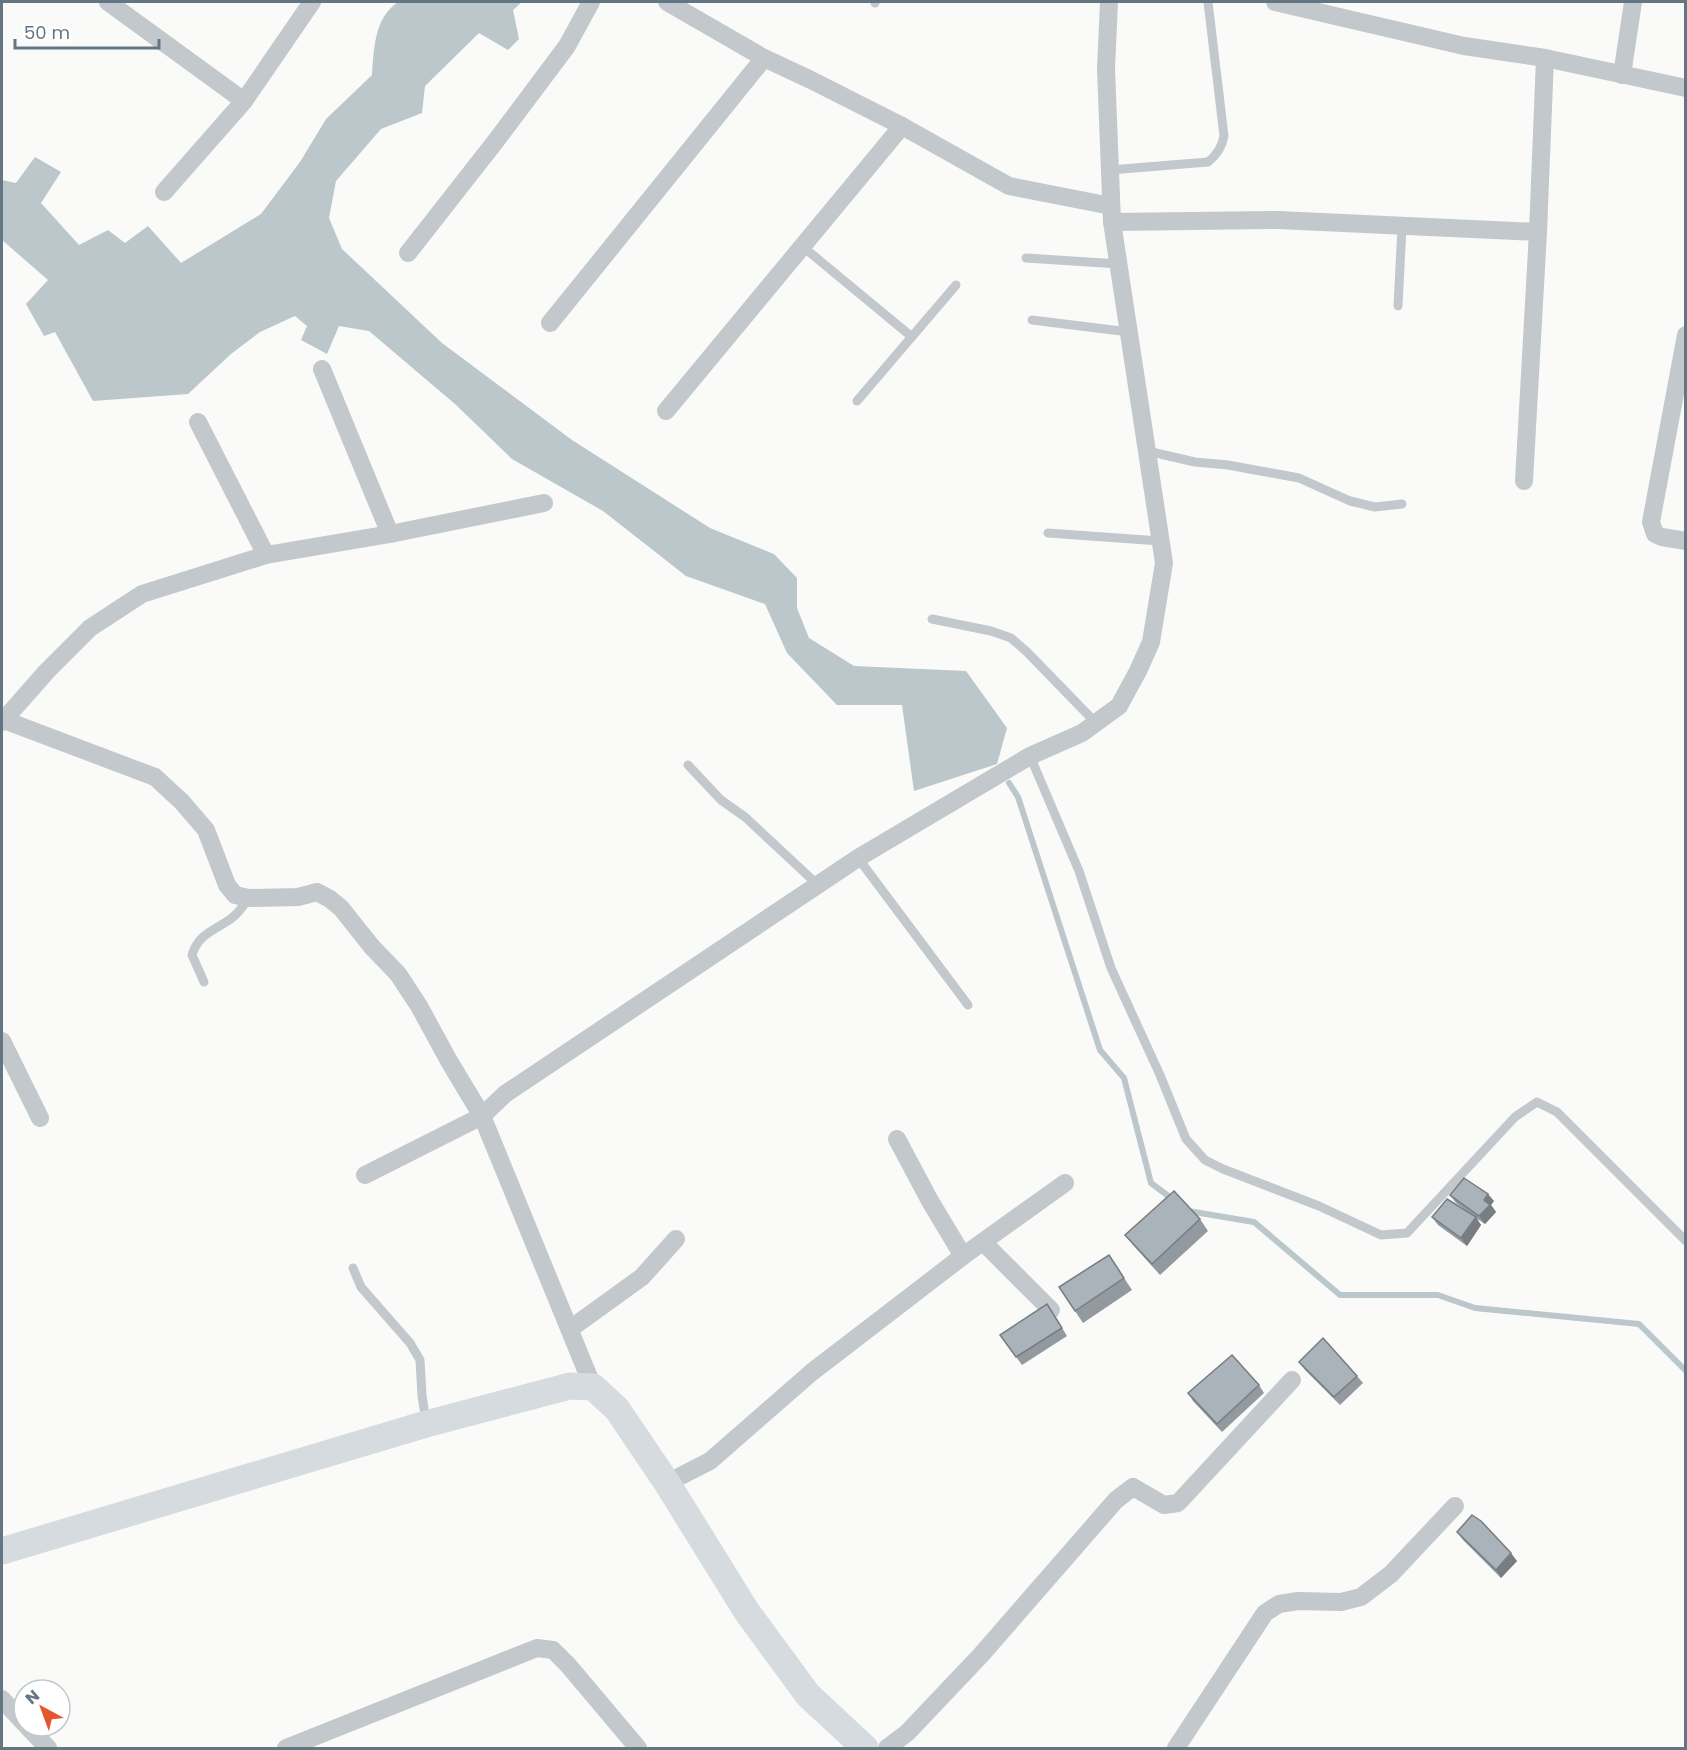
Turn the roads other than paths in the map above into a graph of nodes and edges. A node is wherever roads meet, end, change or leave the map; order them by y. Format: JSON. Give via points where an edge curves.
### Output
{"nodes":[{"id":1,"x":108,"y":2,"type":"edge"},
{"id":2,"x":312,"y":2,"type":"edge"},
{"id":3,"x":591,"y":2,"type":"edge"},
{"id":4,"x":667,"y":2,"type":"edge"},
{"id":5,"x":1109,"y":2,"type":"edge"},
{"id":6,"x":1208,"y":2,"type":"edge"},
{"id":7,"x":1275,"y":2,"type":"edge"},
{"id":8,"x":1633,"y":2,"type":"edge"},
{"id":9,"x":764,"y":58,"type":"junction"},
{"id":10,"x":1545,"y":58,"type":"junction"},
{"id":11,"x":1622,"y":75,"type":"junction"},
{"id":12,"x":1686,"y":88,"type":"edge"},
{"id":13,"x":244,"y":101,"type":"junction"},
{"id":14,"x":902,"y":126,"type":"junction"},
{"id":15,"x":1110,"y":170,"type":"junction"},
{"id":16,"x":164,"y":192,"type":"dead end"},
{"id":17,"x":1112,"y":214,"type":"junction"},
{"id":18,"x":1402,"y":227,"type":"junction"},
{"id":19,"x":1538,"y":232,"type":"junction"},
{"id":20,"x":802,"y":246,"type":"junction"},
{"id":21,"x":408,"y":253,"type":"dead end"},
{"id":22,"x":1026,"y":258,"type":"dead end"},
{"id":23,"x":1119,"y":264,"type":"junction"},
{"id":24,"x":956,"y":285,"type":"dead end"},
{"id":25,"x":1398,"y":306,"type":"dead end"},
{"id":26,"x":1032,"y":320,"type":"dead end"},
{"id":27,"x":550,"y":322,"type":"dead end"},
{"id":28,"x":1129,"y":332,"type":"junction"},
{"id":29,"x":1686,"y":335,"type":"edge"},
{"id":30,"x":912,"y":337,"type":"junction"},
{"id":31,"x":322,"y":369,"type":"dead end"},
{"id":32,"x":857,"y":401,"type":"dead end"},
{"id":33,"x":666,"y":411,"type":"dead end"},
{"id":34,"x":198,"y":422,"type":"dead end"},
{"id":35,"x":1147,"y":451,"type":"junction"},
{"id":36,"x":1524,"y":481,"type":"dead end"},
{"id":37,"x":544,"y":503,"type":"dead end"},
{"id":38,"x":1402,"y":504,"type":"dead end"},
{"id":39,"x":1048,"y":533,"type":"dead end"},
{"id":40,"x":390,"y":534,"type":"junction"},
{"id":41,"x":1160,"y":541,"type":"junction"},
{"id":42,"x":1686,"y":541,"type":"edge"},
{"id":43,"x":266,"y":555,"type":"junction"},
{"id":44,"x":932,"y":619,"type":"dead end"},
{"id":45,"x":2,"y":720,"type":"edge"},
{"id":46,"x":1096,"y":723,"type":"junction"},
{"id":47,"x":1030,"y":756,"type":"junction"},
{"id":48,"x":688,"y":765,"type":"dead end"},
{"id":49,"x":858,"y":858,"type":"junction"},
{"id":50,"x":818,"y":885,"type":"junction"},
{"id":51,"x":249,"y":898,"type":"junction"},
{"id":52,"x":204,"y":982,"type":"dead end"},
{"id":53,"x":968,"y":1005,"type":"dead end"},
{"id":54,"x":2,"y":1041,"type":"edge"},
{"id":55,"x":482,"y":1116,"type":"junction"},
{"id":56,"x":40,"y":1118,"type":"dead end"},
{"id":57,"x":897,"y":1139,"type":"dead end"},
{"id":58,"x":365,"y":1175,"type":"dead end"},
{"id":59,"x":1065,"y":1183,"type":"dead end"},
{"id":60,"x":676,"y":1239,"type":"dead end"},
{"id":61,"x":1686,"y":1241,"type":"edge"},
{"id":62,"x":983,"y":1242,"type":"junction"},
{"id":63,"x":963,"y":1256,"type":"junction"},
{"id":64,"x":353,"y":1268,"type":"dead end"},
{"id":65,"x":1051,"y":1310,"type":"edge"},
{"id":66,"x":570,"y":1329,"type":"junction"},
{"id":67,"x":1292,"y":1380,"type":"dead end"},
{"id":68,"x":593,"y":1387,"type":"junction"},
{"id":69,"x":426,"y":1424,"type":"junction"},
{"id":70,"x":667,"y":1483,"type":"junction"},
{"id":71,"x":1455,"y":1506,"type":"dead end"},
{"id":72,"x":2,"y":1551,"type":"edge"},
{"id":73,"x":286,"y":1749,"type":"edge"},
{"id":74,"x":638,"y":1749,"type":"edge"},
{"id":75,"x":865,"y":1749,"type":"edge"},
{"id":76,"x":887,"y":1749,"type":"edge"},
{"id":77,"x":1176,"y":1749,"type":"edge"}],
"edges":[{"from":1,"to":13,"type":"street"},
{"from":2,"to":13,"type":"street"},
{"from":3,"to":21,"type":"street","via":[[567,46]]},
{"from":4,"to":9,"type":"street"},
{"from":5,"to":15,"type":"street","via":[[1106,69]]},
{"from":6,"to":15,"type":"lane","via":[[1224,136],[1216,156],[1208,162]]},
{"from":7,"to":10,"type":"street","via":[[1464,46]]},
{"from":8,"to":11,"type":"street"},
{"from":9,"to":14,"type":"street"},
{"from":9,"to":27,"type":"street"},
{"from":10,"to":11,"type":"street"},
{"from":10,"to":19,"type":"street"},
{"from":11,"to":12,"type":"street"},
{"from":13,"to":16,"type":"street"},
{"from":14,"to":17,"type":"street","via":[[1009,186]]},
{"from":14,"to":20,"type":"street"},
{"from":15,"to":17,"type":"street"},
{"from":17,"to":18,"type":"street"},
{"from":17,"to":23,"type":"street"},
{"from":18,"to":19,"type":"street"},
{"from":18,"to":25,"type":"lane"},
{"from":19,"to":36,"type":"street"},
{"from":20,"to":30,"type":"lane"},
{"from":20,"to":33,"type":"street"},
{"from":22,"to":23,"type":"lane"},
{"from":23,"to":28,"type":"street"},
{"from":24,"to":30,"type":"lane"},
{"from":26,"to":28,"type":"lane"},
{"from":28,"to":35,"type":"street"},
{"from":29,"to":42,"type":"street","via":[[1651,522],[1655,534]]},
{"from":30,"to":32,"type":"lane"},
{"from":31,"to":40,"type":"street"},
{"from":34,"to":43,"type":"street"},
{"from":35,"to":38,"type":"lane","via":[[1299,478],[1350,501],[1375,507]]},
{"from":35,"to":41,"type":"street"},
{"from":37,"to":40,"type":"street"},
{"from":39,"to":41,"type":"lane"},
{"from":40,"to":43,"type":"street"},
{"from":41,"to":46,"type":"street","via":[[1164,563],[1151,642],[1119,706]]},
{"from":43,"to":45,"type":"street","via":[[142,594],[90,628]]},
{"from":44,"to":46,"type":"lane","via":[[1011,638]]},
{"from":45,"to":51,"type":"street","via":[[155,777],[206,830],[227,885],[235,895]]},
{"from":46,"to":47,"type":"street"},
{"from":47,"to":49,"type":"street"},
{"from":47,"to":61,"type":"lane","via":[[1079,871],[1111,968],[1186,1139],[1205,1160],[1381,1235],[1407,1233],[1515,1117],[1537,1102],[1557,1112]]},
{"from":48,"to":50,"type":"lane"},
{"from":49,"to":50,"type":"street"},
{"from":49,"to":53,"type":"lane"},
{"from":50,"to":55,"type":"street","via":[[505,1094]]},
{"from":51,"to":52,"type":"lane","via":[[236,915],[195,945],[192,955]]},
{"from":51,"to":55,"type":"street","via":[[298,897],[316,892],[330,899],[398,974]]},
{"from":54,"to":56,"type":"street"},
{"from":55,"to":58,"type":"street"},
{"from":55,"to":66,"type":"street"},
{"from":57,"to":63,"type":"street"},
{"from":59,"to":62,"type":"street"},
{"from":60,"to":66,"type":"street","via":[[642,1277]]},
{"from":62,"to":63,"type":"street"},
{"from":62,"to":65,"type":"street"},
{"from":63,"to":70,"type":"street","via":[[812,1372],[710,1461]]},
{"from":64,"to":69,"type":"lane","via":[[361,1287],[420,1360]]},
{"from":66,"to":68,"type":"street"},
{"from":67,"to":76,"type":"street","via":[[1178,1503],[1164,1505],[1133,1487],[1116,1500],[981,1655]]},
{"from":68,"to":69,"type":"street","via":[[570,1386]]},
{"from":68,"to":70,"type":"street","via":[[617,1408]]},
{"from":69,"to":72,"type":"street"},
{"from":70,"to":75,"type":"street","via":[[747,1612],[801,1686]]},
{"from":71,"to":77,"type":"street","via":[[1391,1574],[1361,1597],[1341,1602],[1279,1604],[1265,1613]]},
{"from":73,"to":74,"type":"street","via":[[537,1648],[553,1650]]}]}
